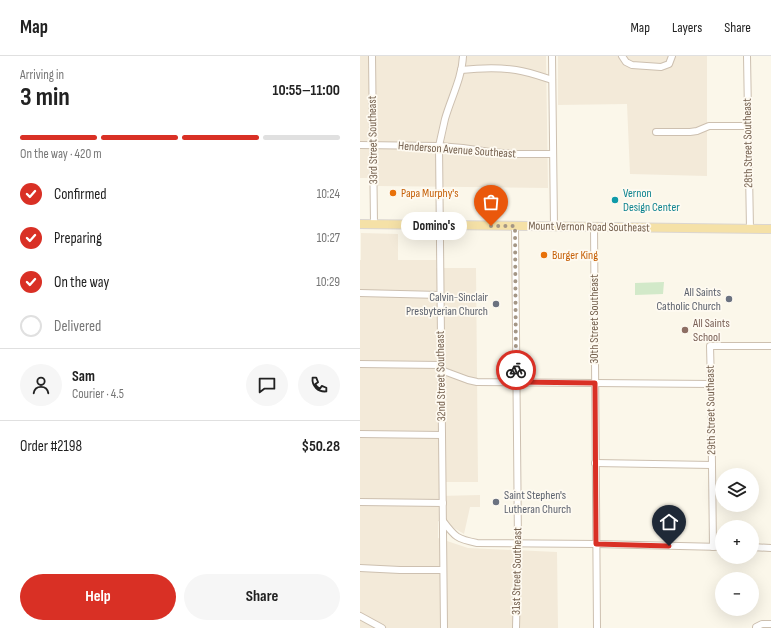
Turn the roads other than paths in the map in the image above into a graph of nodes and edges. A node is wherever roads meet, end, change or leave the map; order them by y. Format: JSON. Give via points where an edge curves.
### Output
{"nodes":[{"id":1,"x":372,"y":56,"type":"edge"},
{"id":2,"x":463,"y":56,"type":"edge"},
{"id":3,"x":552,"y":56,"type":"edge"},
{"id":4,"x":622,"y":56,"type":"edge"},
{"id":5,"x":672,"y":56,"type":"edge"},
{"id":6,"x":747,"y":56,"type":"edge"},
{"id":7,"x":461,"y":70,"type":"junction"},
{"id":8,"x":552,"y":80,"type":"junction"},
{"id":9,"x":748,"y":126,"type":"junction"},
{"id":10,"x":656,"y":132,"type":"dead end"},
{"id":11,"x":360,"y":145,"type":"edge"},
{"id":12,"x":373,"y":145,"type":"junction"},
{"id":13,"x":439,"y":146,"type":"junction"},
{"id":14,"x":553,"y":154,"type":"junction"},
{"id":15,"x":360,"y":224,"type":"edge"},
{"id":16,"x":374,"y":224,"type":"junction"},
{"id":17,"x":440,"y":225,"type":"junction"},
{"id":18,"x":515,"y":226,"type":"junction"},
{"id":19,"x":554,"y":226,"type":"junction"},
{"id":20,"x":594,"y":226,"type":"junction"},
{"id":21,"x":750,"y":229,"type":"junction"},
{"id":22,"x":771,"y":229,"type":"edge"},
{"id":23,"x":360,"y":293,"type":"edge"},
{"id":24,"x":440,"y":295,"type":"junction"},
{"id":25,"x":771,"y":346,"type":"edge"},
{"id":26,"x":360,"y":364,"type":"edge"},
{"id":27,"x":441,"y":367,"type":"junction"},
{"id":28,"x":516,"y":382,"type":"junction"},
{"id":29,"x":595,"y":383,"type":"junction"},
{"id":30,"x":712,"y":384,"type":"junction"},
{"id":31,"x":360,"y":434,"type":"edge"},
{"id":32,"x":442,"y":435,"type":"junction"},
{"id":33,"x":595,"y":463,"type":"junction"},
{"id":34,"x":712,"y":465,"type":"junction"},
{"id":35,"x":360,"y":502,"type":"edge"},
{"id":36,"x":442,"y":503,"type":"junction"},
{"id":37,"x":442,"y":521,"type":"junction"},
{"id":38,"x":518,"y":544,"type":"junction"},
{"id":39,"x":596,"y":544,"type":"junction"},
{"id":40,"x":713,"y":547,"type":"joint"},
{"id":41,"x":759,"y":547,"type":"edge"},
{"id":42,"x":771,"y":548,"type":"edge"},
{"id":43,"x":360,"y":568,"type":"edge"},
{"id":44,"x":444,"y":570,"type":"junction"},
{"id":45,"x":360,"y":616,"type":"edge"},
{"id":46,"x":771,"y":624,"type":"edge"},
{"id":47,"x":382,"y":628,"type":"edge"},
{"id":48,"x":444,"y":628,"type":"edge"},
{"id":49,"x":516,"y":628,"type":"edge"},
{"id":50,"x":598,"y":628,"type":"edge"},
{"id":51,"x":756,"y":628,"type":"edge"}],
"edges":[{"from":1,"to":12,"type":"street","name":"33rd Street Southeast"},
{"from":2,"to":7,"type":"street","name":"32nd Street Southeast"},
{"from":3,"to":8,"type":"street"},
{"from":4,"to":5,"type":"street","via":[[632,66],[661,67],[669,64]]},
{"from":6,"to":9,"type":"street","name":"28th Street Southeast"},
{"from":7,"to":8,"type":"street","via":[[516,70]]},
{"from":7,"to":13,"type":"street","name":"32nd Street Southeast","via":[[445,118]]},
{"from":8,"to":14,"type":"street"},
{"from":9,"to":10,"type":"street","via":[[709,126],[690,132]]},
{"from":9,"to":21,"type":"street","name":"28th Street Southeast"},
{"from":11,"to":12,"type":"street","name":"Henderson Avenue Southeast"},
{"from":12,"to":13,"type":"street","name":"Henderson Avenue Southeast"},
{"from":12,"to":16,"type":"street","name":"33rd Street Southeast"},
{"from":13,"to":14,"type":"street","name":"Henderson Avenue Southeast","via":[[515,154]]},
{"from":13,"to":17,"type":"street","name":"32nd Street Southeast"},
{"from":14,"to":19,"type":"street"},
{"from":15,"to":16,"type":"main road","name":"Mount Vernon Road Southeast"},
{"from":16,"to":17,"type":"main road","name":"Mount Vernon Road Southeast"},
{"from":17,"to":18,"type":"main road","name":"Mount Vernon Road Southeast"},
{"from":17,"to":24,"type":"street","name":"32nd Street Southeast"},
{"from":18,"to":19,"type":"main road","name":"Mount Vernon Road Southeast"},
{"from":18,"to":28,"type":"street","name":"31st Street Southeast"},
{"from":19,"to":20,"type":"main road","name":"Mount Vernon Road Southeast"},
{"from":20,"to":21,"type":"main road","name":"Mount Vernon Road Southeast"},
{"from":20,"to":29,"type":"street","name":"30th Street Southeast"},
{"from":21,"to":22,"type":"main road","name":"Mount Vernon Road Southeast"},
{"from":23,"to":24,"type":"street"},
{"from":24,"to":27,"type":"street","name":"32nd Street Southeast"},
{"from":25,"to":30,"type":"street","name":"29th Street Southeast","via":[[710,346]]},
{"from":26,"to":27,"type":"street"},
{"from":27,"to":28,"type":"street","via":[[477,382]]},
{"from":27,"to":32,"type":"street","name":"32nd Street Southeast"},
{"from":28,"to":29,"type":"street"},
{"from":28,"to":38,"type":"street","name":"31st Street Southeast"},
{"from":29,"to":30,"type":"street"},
{"from":29,"to":33,"type":"street","name":"30th Street Southeast"},
{"from":30,"to":34,"type":"street","name":"29th Street Southeast"},
{"from":31,"to":32,"type":"street"},
{"from":32,"to":36,"type":"street","name":"32nd Street Southeast"},
{"from":33,"to":34,"type":"street"},
{"from":33,"to":39,"type":"street","name":"30th Street Southeast"},
{"from":34,"to":40,"type":"street","name":"29th Street Southeast"},
{"from":35,"to":36,"type":"street"},
{"from":36,"to":37,"type":"street","name":"32nd Street Southeast"},
{"from":37,"to":38,"type":"street","via":[[451,533],[462,540]]},
{"from":37,"to":44,"type":"street","name":"32nd Street Southeast"},
{"from":38,"to":39,"type":"street"},
{"from":38,"to":49,"type":"street","name":"31st Street Southeast"},
{"from":39,"to":40,"type":"street"},
{"from":39,"to":50,"type":"street","name":"30th Street Southeast"},
{"from":41,"to":42,"type":"street"},
{"from":43,"to":44,"type":"street"},
{"from":44,"to":48,"type":"street","name":"32nd Street Southeast"},
{"from":45,"to":47,"type":"street"},
{"from":46,"to":51,"type":"street","via":[[762,624]]}]}
